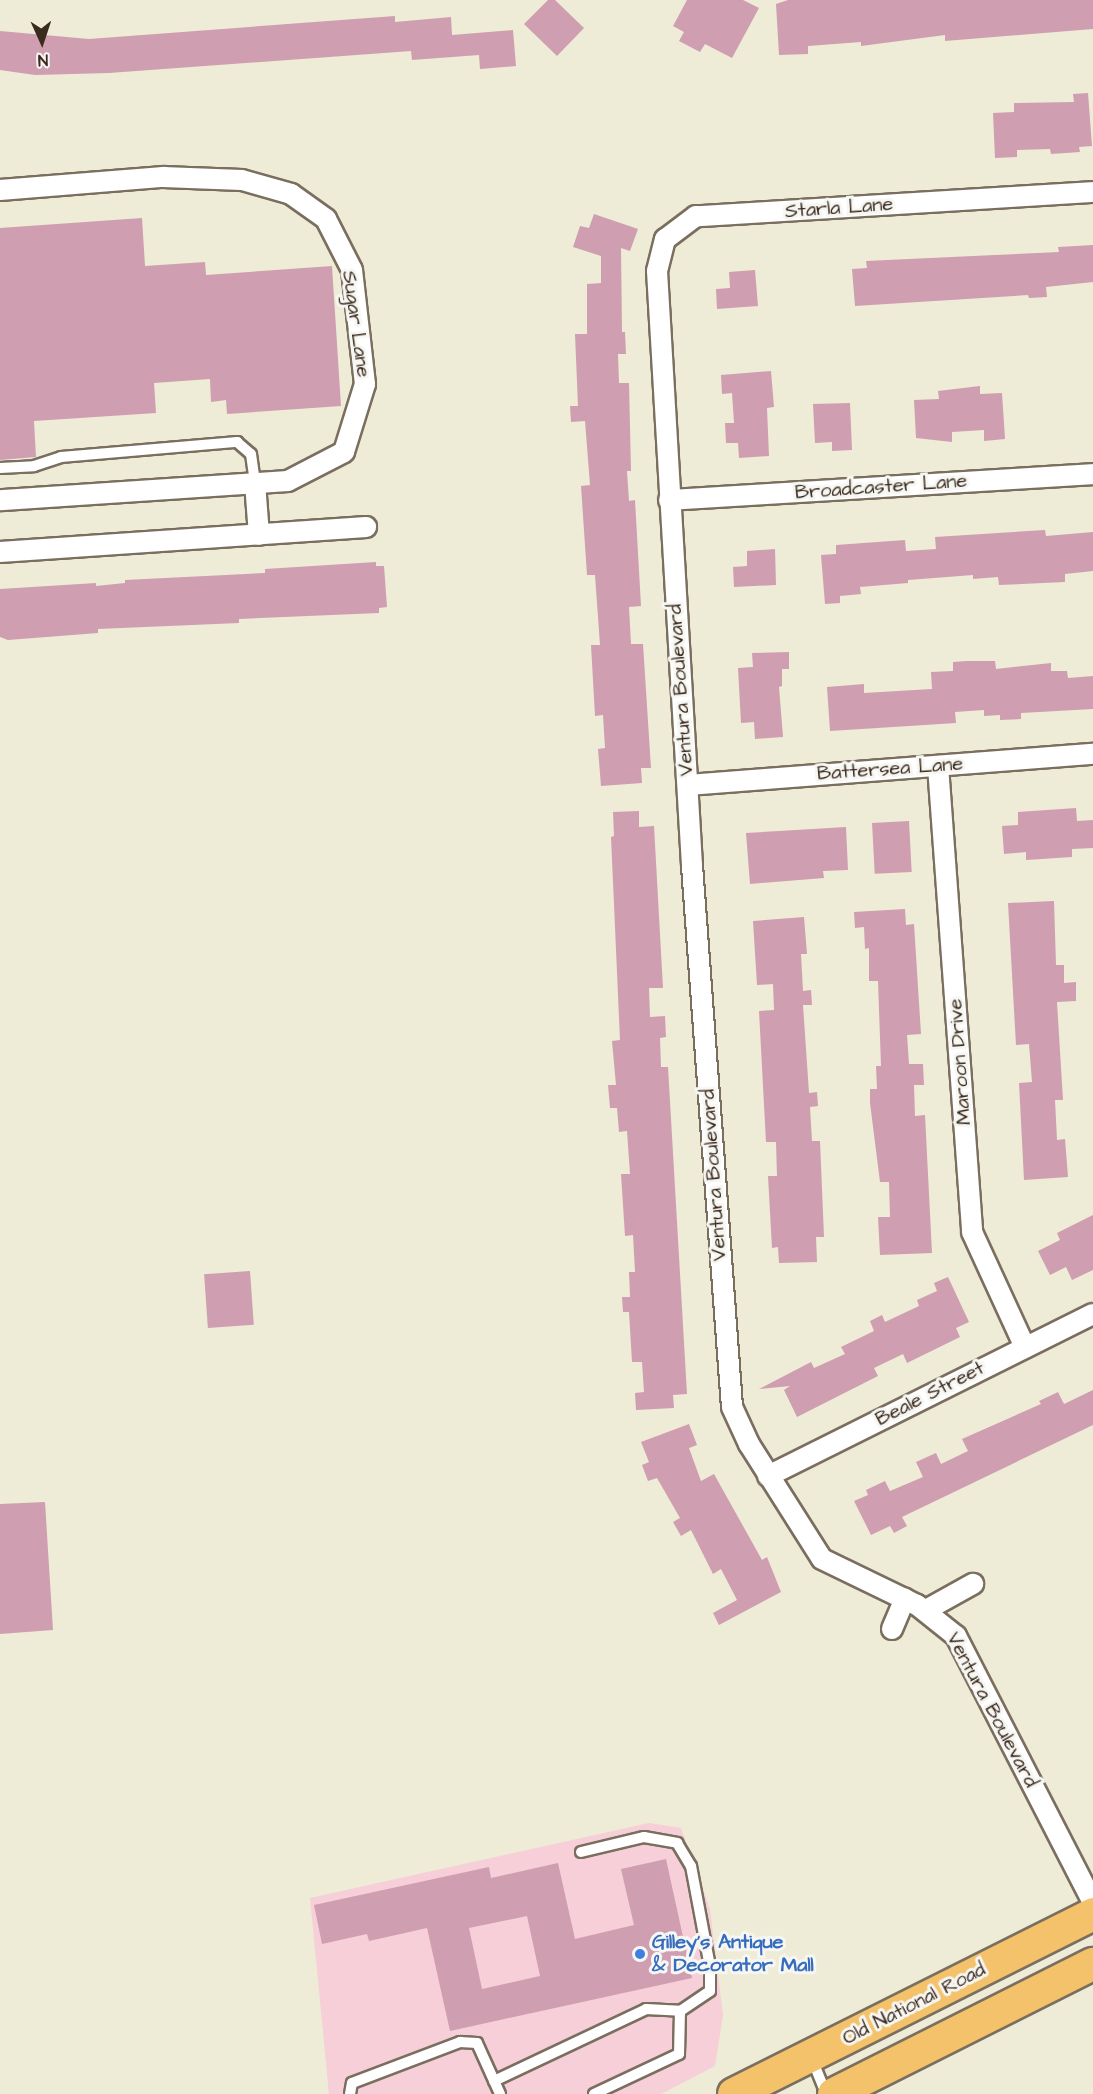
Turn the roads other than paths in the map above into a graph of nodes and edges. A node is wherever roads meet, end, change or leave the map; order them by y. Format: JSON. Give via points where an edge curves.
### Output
{"nodes":[{"id":1,"x":0,"y":190,"type":"edge"},
{"id":2,"x":1093,"y":192,"type":"edge"},
{"id":3,"x":658,"y":310,"type":"joint"},
{"id":4,"x":0,"y":468,"type":"edge"},
{"id":5,"x":1093,"y":474,"type":"edge"},
{"id":6,"x":255,"y":483,"type":"junction"},
{"id":7,"x":0,"y":500,"type":"edge"},
{"id":8,"x":669,"y":500,"type":"junction"},
{"id":9,"x":366,"y":527,"type":"dead end"},
{"id":10,"x":259,"y":535,"type":"junction"},
{"id":11,"x":0,"y":552,"type":"edge"},
{"id":12,"x":1093,"y":754,"type":"edge"},
{"id":13,"x":938,"y":766,"type":"junction"},
{"id":14,"x":687,"y":785,"type":"junction"},
{"id":15,"x":1093,"y":1314,"type":"edge"},
{"id":16,"x":1025,"y":1347,"type":"junction"},
{"id":17,"x":768,"y":1476,"type":"junction"},
{"id":18,"x":973,"y":1584,"type":"dead end"},
{"id":19,"x":905,"y":1599,"type":"junction"},
{"id":20,"x":926,"y":1610,"type":"junction"},
{"id":21,"x":892,"y":1629,"type":"dead end"},
{"id":22,"x":581,"y":1852,"type":"dead end"},
{"id":23,"x":1093,"y":1903,"type":"edge"},
{"id":24,"x":1093,"y":1914,"type":"edge"},
{"id":25,"x":1093,"y":1964,"type":"edge"},
{"id":26,"x":680,"y":2011,"type":"junction"},
{"id":27,"x":810,"y":2056,"type":"junction"},
{"id":28,"x":494,"y":2081,"type":"junction"},
{"id":29,"x":350,"y":2094,"type":"edge"},
{"id":30,"x":500,"y":2094,"type":"edge"},
{"id":31,"x":594,"y":2094,"type":"edge"},
{"id":32,"x":735,"y":2094,"type":"edge"},
{"id":33,"x":826,"y":2094,"type":"edge"},
{"id":34,"x":834,"y":2094,"type":"edge"}],
"edges":[{"from":1,"to":6,"type":"street","name":"Sugar Lane","via":[[163,177],[242,180],[291,194],[326,219],[352,270],[365,384],[344,452],[288,481]]},
{"from":2,"to":3,"type":"street","name":"Starla Lane","via":[[696,216],[665,239],[657,271]]},
{"from":3,"to":8,"type":"street","name":"Ventura Boulevard"},
{"from":4,"to":6,"type":"lane","via":[[34,466],[61,457],[237,442],[251,454]]},
{"from":5,"to":8,"type":"street","name":"Broadcaster Lane"},
{"from":6,"to":7,"type":"street","name":"Sugar Lane"},
{"from":6,"to":10,"type":"street"},
{"from":8,"to":14,"type":"street","name":"Ventura Boulevard"},
{"from":9,"to":10,"type":"street"},
{"from":10,"to":11,"type":"street"},
{"from":12,"to":13,"type":"street","name":"Battersea Lane"},
{"from":13,"to":14,"type":"street","name":"Battersea Lane"},
{"from":13,"to":16,"type":"street","name":"Maroon Drive","via":[[972,1232]]},
{"from":14,"to":17,"type":"street","name":"Ventura Boulevard","via":[[730,1393],[738,1425]]},
{"from":15,"to":16,"type":"street","name":"Beale Street"},
{"from":16,"to":17,"type":"street","name":"Beale Street"},
{"from":17,"to":19,"type":"street","name":"Ventura Boulevard","via":[[822,1559]]},
{"from":18,"to":20,"type":"street"},
{"from":19,"to":20,"type":"street","name":"Ventura Boulevard"},
{"from":19,"to":21,"type":"street"},
{"from":20,"to":23,"type":"street","name":"Ventura Boulevard","via":[[956,1636]]},
{"from":22,"to":26,"type":"lane","via":[[644,1837],[677,1843],[691,1866],[710,1967],[710,1990]]},
{"from":24,"to":27,"type":"main road","name":"Old National Road"},
{"from":25,"to":34,"type":"main road"},
{"from":26,"to":28,"type":"lane","via":[[646,2009]]},
{"from":26,"to":31,"type":"lane","via":[[680,2054]]},
{"from":27,"to":32,"type":"main road","name":"Old National Road"},
{"from":27,"to":33,"type":"lane"},
{"from":28,"to":29,"type":"lane","via":[[477,2043],[460,2042],[352,2083]]},
{"from":28,"to":30,"type":"lane"}]}
